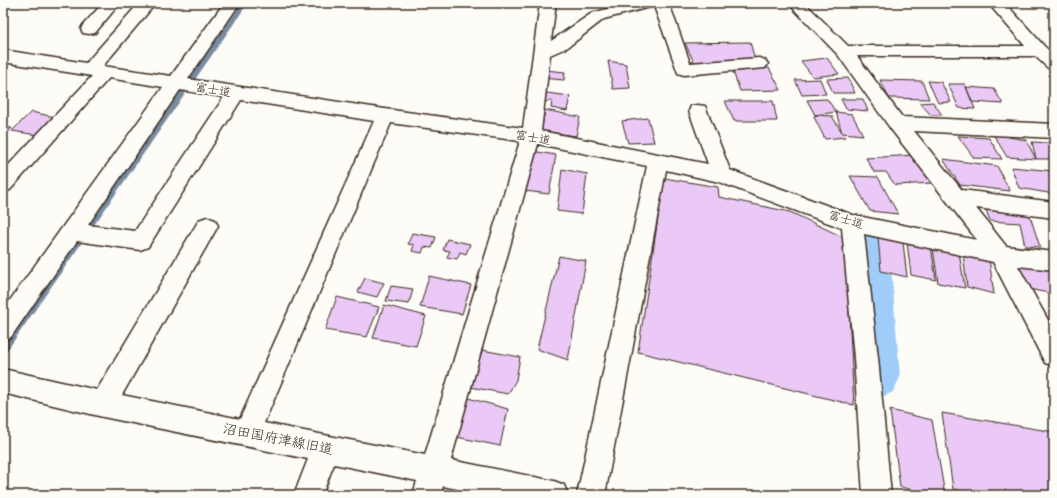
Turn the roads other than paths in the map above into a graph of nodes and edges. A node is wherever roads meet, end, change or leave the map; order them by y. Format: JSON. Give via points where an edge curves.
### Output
{"nodes":[{"id":1,"x":112,"y":3,"type":"edge"},
{"id":2,"x":148,"y":3,"type":"edge"},
{"id":3,"x":232,"y":3,"type":"edge"},
{"id":4,"x":548,"y":3,"type":"edge"},
{"id":5,"x":649,"y":3,"type":"edge"},
{"id":6,"x":661,"y":3,"type":"edge"},
{"id":7,"x":796,"y":3,"type":"edge"},
{"id":8,"x":996,"y":3,"type":"edge"},
{"id":9,"x":89,"y":29,"type":"dead end"},
{"id":10,"x":844,"y":51,"type":"junction"},
{"id":11,"x":1039,"y":51,"type":"junction"},
{"id":12,"x":541,"y":52,"type":"junction"},
{"id":13,"x":5,"y":58,"type":"edge"},
{"id":14,"x":759,"y":64,"type":"dead end"},
{"id":15,"x":1054,"y":64,"type":"edge"},
{"id":16,"x":97,"y":71,"type":"junction"},
{"id":17,"x":182,"y":85,"type":"junction"},
{"id":18,"x":236,"y":93,"type":"junction"},
{"id":19,"x":698,"y":111,"type":"dead end"},
{"id":20,"x":385,"y":116,"type":"junction"},
{"id":21,"x":897,"y":123,"type":"junction"},
{"id":22,"x":1054,"y":131,"type":"edge"},
{"id":23,"x":531,"y":136,"type":"junction"},
{"id":24,"x":658,"y":161,"type":"junction"},
{"id":25,"x":722,"y":175,"type":"junction"},
{"id":26,"x":3,"y":184,"type":"edge"},
{"id":27,"x":956,"y":196,"type":"junction"},
{"id":28,"x":1054,"y":210,"type":"edge"},
{"id":29,"x":852,"y":223,"type":"junction"},
{"id":30,"x":207,"y":226,"type":"dead end"},
{"id":31,"x":81,"y":233,"type":"junction"},
{"id":32,"x":1000,"y":254,"type":"junction"},
{"id":33,"x":1054,"y":261,"type":"edge"},
{"id":34,"x":3,"y":330,"type":"edge"},
{"id":35,"x":1054,"y":356,"type":"edge"},
{"id":36,"x":3,"y":381,"type":"edge"},
{"id":37,"x":103,"y":404,"type":"junction"},
{"id":38,"x":247,"y":433,"type":"junction"},
{"id":39,"x":326,"y":448,"type":"junction"},
{"id":40,"x":430,"y":483,"type":"edge"},
{"id":41,"x":308,"y":495,"type":"edge"},
{"id":42,"x":554,"y":495,"type":"edge"},
{"id":43,"x":591,"y":495,"type":"edge"},
{"id":44,"x":876,"y":495,"type":"edge"}],
"edges":[{"from":1,"to":9,"type":"street"},
{"from":2,"to":16,"type":"street"},
{"from":3,"to":17,"type":"street"},
{"from":4,"to":12,"type":"street"},
{"from":5,"to":12,"type":"street","via":[[598,16],[562,43]]},
{"from":6,"to":14,"type":"street","via":[[684,69]]},
{"from":7,"to":10,"type":"street"},
{"from":8,"to":11,"type":"street"},
{"from":10,"to":11,"type":"street"},
{"from":10,"to":21,"type":"street"},
{"from":11,"to":15,"type":"street"},
{"from":12,"to":23,"type":"street"},
{"from":13,"to":16,"type":"street","name":"富士道"},
{"from":16,"to":17,"type":"street","name":"富士道"},
{"from":16,"to":26,"type":"street"},
{"from":17,"to":18,"type":"street","name":"富士道"},
{"from":17,"to":31,"type":"street"},
{"from":18,"to":20,"type":"street","name":"富士道"},
{"from":18,"to":31,"type":"street","via":[[140,241]]},
{"from":19,"to":25,"type":"street"},
{"from":20,"to":23,"type":"street","name":"富士道"},
{"from":20,"to":38,"type":"street"},
{"from":21,"to":22,"type":"street"},
{"from":21,"to":27,"type":"street"},
{"from":23,"to":24,"type":"street","name":"富士道"},
{"from":23,"to":40,"type":"street"},
{"from":24,"to":25,"type":"street","name":"富士道"},
{"from":24,"to":43,"type":"street"},
{"from":25,"to":29,"type":"street","name":"富士道"},
{"from":27,"to":28,"type":"street"},
{"from":27,"to":32,"type":"street"},
{"from":29,"to":32,"type":"street","name":"富士道"},
{"from":29,"to":44,"type":"street","via":[[866,358]]},
{"from":30,"to":37,"type":"street"},
{"from":31,"to":34,"type":"street"},
{"from":32,"to":33,"type":"street","name":"富士道"},
{"from":32,"to":35,"type":"street"},
{"from":36,"to":37,"type":"street","name":"沼田国府津線旧道"},
{"from":37,"to":38,"type":"street","name":"沼田国府津線旧道"},
{"from":38,"to":39,"type":"street","name":"沼田国府津線旧道"},
{"from":39,"to":40,"type":"street","name":"沼田国府津線旧道"},
{"from":39,"to":41,"type":"street"},
{"from":40,"to":42,"type":"street","name":"沼田国府津線旧道"}]}
